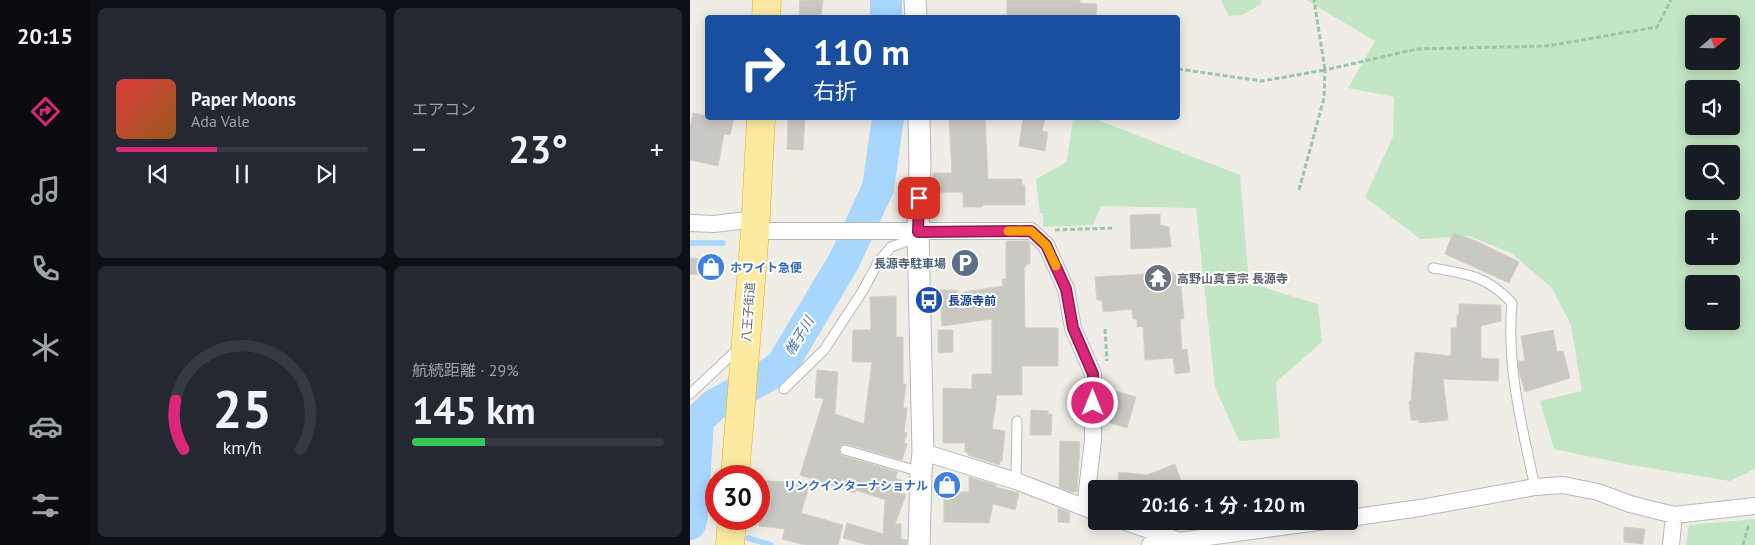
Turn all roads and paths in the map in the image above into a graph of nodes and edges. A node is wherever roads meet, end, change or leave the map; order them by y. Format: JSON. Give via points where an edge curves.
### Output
{"nodes":[{"id":1,"x":767,"y":0,"type":"edge"},
{"id":2,"x":915,"y":0,"type":"edge"},
{"id":3,"x":1314,"y":0,"type":"edge"},
{"id":4,"x":1671,"y":0,"type":"edge"},
{"id":5,"x":766,"y":15,"type":"edge"},
{"id":6,"x":916,"y":15,"type":"edge"},
{"id":7,"x":1180,"y":69,"type":"edge"},
{"id":8,"x":1325,"y":70,"type":"junction"},
{"id":9,"x":761,"y":120,"type":"edge"},
{"id":10,"x":919,"y":120,"type":"edge"},
{"id":11,"x":1299,"y":190,"type":"dead end"},
{"id":12,"x":690,"y":224,"type":"edge"},
{"id":13,"x":755,"y":225,"type":"junction"},
{"id":14,"x":1112,"y":228,"type":"dead end"},
{"id":15,"x":1053,"y":230,"type":"dead end"},
{"id":16,"x":918,"y":234,"type":"junction"},
{"id":17,"x":1433,"y":268,"type":"dead end"},
{"id":18,"x":1105,"y":329,"type":"dead end"},
{"id":19,"x":746,"y":341,"type":"junction"},
{"id":20,"x":1106,"y":341,"type":"dead end"},
{"id":21,"x":784,"y":389,"type":"dead end"},
{"id":22,"x":690,"y":394,"type":"edge"},
{"id":23,"x":1017,"y":421,"type":"dead end"},
{"id":24,"x":845,"y":450,"type":"dead end"},
{"id":25,"x":922,"y":462,"type":"junction"},
{"id":26,"x":736,"y":465,"type":"edge"},
{"id":27,"x":1092,"y":480,"type":"edge"},
{"id":28,"x":1016,"y":481,"type":"junction"},
{"id":29,"x":1535,"y":487,"type":"junction"},
{"id":30,"x":1755,"y":506,"type":"edge"},
{"id":31,"x":1088,"y":509,"type":"edge"},
{"id":32,"x":1674,"y":515,"type":"junction"},
{"id":33,"x":1358,"y":517,"type":"edge"},
{"id":34,"x":1749,"y":522,"type":"dead end"},
{"id":35,"x":731,"y":530,"type":"edge"},
{"id":36,"x":1148,"y":530,"type":"edge"},
{"id":37,"x":1264,"y":530,"type":"edge"},
{"id":38,"x":1182,"y":542,"type":"junction"},
{"id":39,"x":730,"y":545,"type":"edge"},
{"id":40,"x":919,"y":545,"type":"edge"},
{"id":41,"x":1150,"y":545,"type":"edge"},
{"id":42,"x":1671,"y":545,"type":"edge"},
{"id":43,"x":1743,"y":545,"type":"edge"}],
"edges":[{"from":1,"to":5,"type":"highway"},
{"from":2,"to":6,"type":"street"},
{"from":3,"to":8,"type":"path"},
{"from":4,"to":8,"type":"path","via":[[1657,27],[1547,46],[1417,49]]},
{"from":7,"to":8,"type":"path","via":[[1262,82]]},
{"from":8,"to":11,"type":"path","via":[[1324,98]]},
{"from":9,"to":13,"type":"highway","name":"八王子街道"},
{"from":10,"to":16,"type":"street"},
{"from":12,"to":13,"type":"street"},
{"from":13,"to":16,"type":"street"},
{"from":13,"to":19,"type":"highway","name":"八王子街道"},
{"from":14,"to":15,"type":"path"},
{"from":16,"to":21,"type":"lane","via":[[891,247],[824,350]]},
{"from":16,"to":25,"type":"street"},
{"from":16,"to":27,"type":"street","via":[[1031,231],[1046,245],[1066,289],[1073,328],[1093,374]]},
{"from":17,"to":29,"type":"lane","via":[[1487,281],[1512,303],[1510,320],[1516,398]]},
{"from":18,"to":20,"type":"path"},
{"from":19,"to":22,"type":"lane"},
{"from":19,"to":26,"type":"highway","name":"八王子街道"},
{"from":23,"to":28,"type":"lane"},
{"from":24,"to":25,"type":"lane"},
{"from":25,"to":28,"type":"street"},
{"from":25,"to":40,"type":"street"},
{"from":28,"to":31,"type":"street"},
{"from":29,"to":32,"type":"street","via":[[1563,485],[1598,492]]},
{"from":29,"to":33,"type":"street"},
{"from":30,"to":32,"type":"street"},
{"from":32,"to":42,"type":"street"},
{"from":34,"to":43,"type":"path"},
{"from":35,"to":39,"type":"highway"},
{"from":36,"to":38,"type":"street"},
{"from":37,"to":38,"type":"street"},
{"from":38,"to":41,"type":"street"}]}
